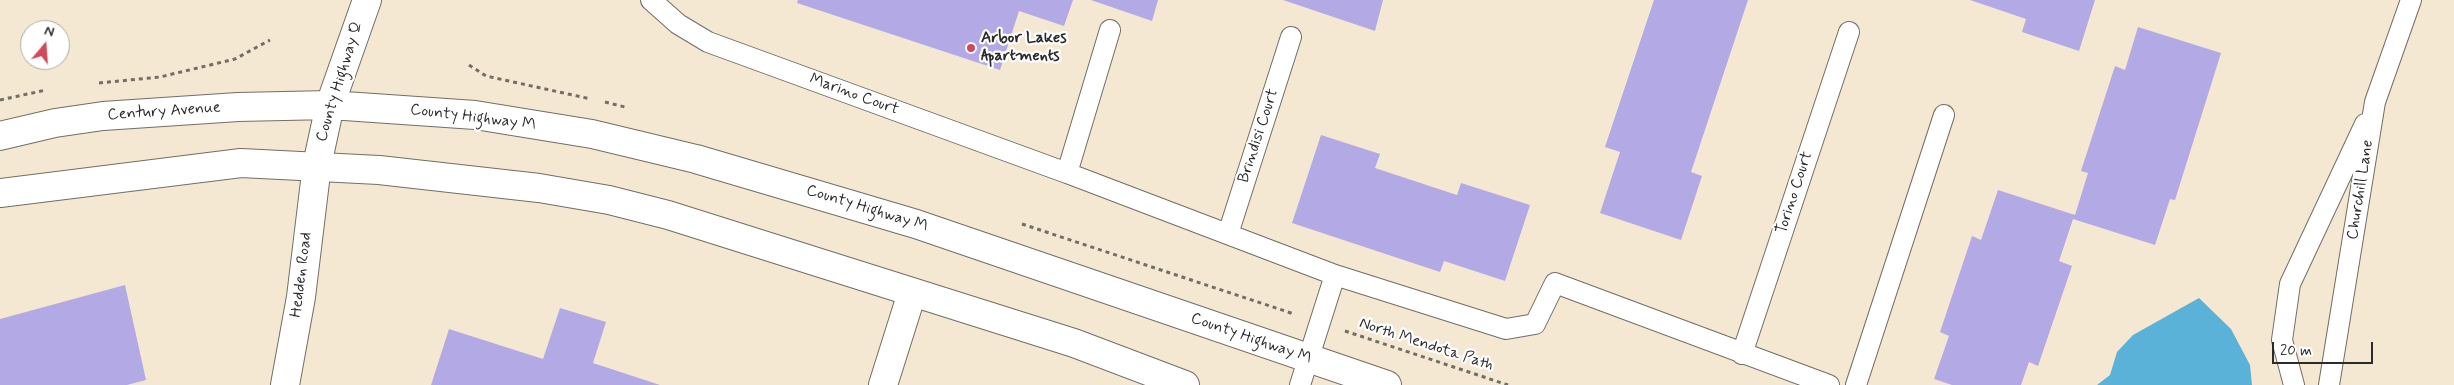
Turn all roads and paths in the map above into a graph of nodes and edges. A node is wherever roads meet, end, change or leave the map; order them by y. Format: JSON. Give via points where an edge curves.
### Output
{"nodes":[{"id":1,"x":367,"y":0,"type":"edge"},
{"id":2,"x":651,"y":0,"type":"edge"},
{"id":3,"x":2411,"y":0,"type":"edge"},
{"id":4,"x":1110,"y":30,"type":"dead end"},
{"id":5,"x":1849,"y":32,"type":"dead end"},
{"id":6,"x":1291,"y":38,"type":"dead end"},
{"id":7,"x":270,"y":40,"type":"dead end"},
{"id":8,"x":94,"y":83,"type":"dead end"},
{"id":9,"x":48,"y":90,"type":"dead end"},
{"id":10,"x":0,"y":100,"type":"edge"},
{"id":11,"x":2376,"y":102,"type":"junction"},
{"id":12,"x":330,"y":105,"type":"junction"},
{"id":13,"x":1944,"y":115,"type":"dead end"},
{"id":14,"x":0,"y":136,"type":"edge"},
{"id":15,"x":317,"y":165,"type":"junction"},
{"id":16,"x":1067,"y":173,"type":"junction"},
{"id":17,"x":0,"y":193,"type":"edge"},
{"id":18,"x":1228,"y":234,"type":"junction"},
{"id":19,"x":1335,"y":275,"type":"junction"},
{"id":20,"x":912,"y":293,"type":"junction"},
{"id":21,"x":1336,"y":329,"type":"dead end"},
{"id":22,"x":1742,"y":354,"type":"junction"},
{"id":23,"x":1308,"y":359,"type":"junction"},
{"id":24,"x":285,"y":385,"type":"edge"},
{"id":25,"x":883,"y":385,"type":"edge"},
{"id":26,"x":1185,"y":385,"type":"edge"},
{"id":27,"x":1300,"y":385,"type":"edge"},
{"id":28,"x":1387,"y":385,"type":"edge"},
{"id":29,"x":1508,"y":385,"type":"edge"},
{"id":30,"x":1829,"y":385,"type":"edge"},
{"id":31,"x":1856,"y":385,"type":"edge"},
{"id":32,"x":2294,"y":385,"type":"edge"},
{"id":33,"x":2329,"y":385,"type":"edge"}],
"edges":[{"from":1,"to":12,"type":"main road","name":"County Highway Q"},
{"from":2,"to":16,"type":"lane","name":"Marino Court","via":[[678,24],[708,42]]},
{"from":3,"to":11,"type":"lane","name":"Churchill Lane"},
{"from":4,"to":16,"type":"lane"},
{"from":5,"to":22,"type":"lane","name":"Torino Court"},
{"from":6,"to":18,"type":"lane","name":"Brindisi Court"},
{"from":7,"to":8,"type":"path","via":[[234,59],[191,70],[160,77]]},
{"from":9,"to":10,"type":"path"},
{"from":11,"to":32,"type":"lane","via":[[2290,284],[2282,340]]},
{"from":11,"to":33,"type":"lane","name":"Churchill Lane"},
{"from":12,"to":14,"type":"main road","name":"Century Avenue","via":[[104,116]]},
{"from":12,"to":15,"type":"main road","name":"County Highway Q"},
{"from":12,"to":23,"type":"main road","name":"County Highway M","via":[[475,115],[659,148],[916,224]]},
{"from":13,"to":31,"type":"lane"},
{"from":15,"to":17,"type":"main road","via":[[242,163]]},
{"from":15,"to":20,"type":"main road","via":[[496,182],[610,200],[694,223]]},
{"from":15,"to":24,"type":"main road","name":"Hedden Road"},
{"from":16,"to":18,"type":"lane","name":"Marino Court"},
{"from":18,"to":19,"type":"lane","name":"Marino Court"},
{"from":19,"to":22,"type":"lane","name":"Marino Court","via":[[1506,329],[1535,324],[1555,283]]},
{"from":19,"to":23,"type":"lane"},
{"from":20,"to":25,"type":"main road"},
{"from":20,"to":26,"type":"main road","via":[[1074,344]]},
{"from":21,"to":29,"type":"path","name":"North Mendota Path"},
{"from":22,"to":30,"type":"lane"},
{"from":23,"to":27,"type":"lane"},
{"from":23,"to":28,"type":"main road","name":"County Highway M"}]}
